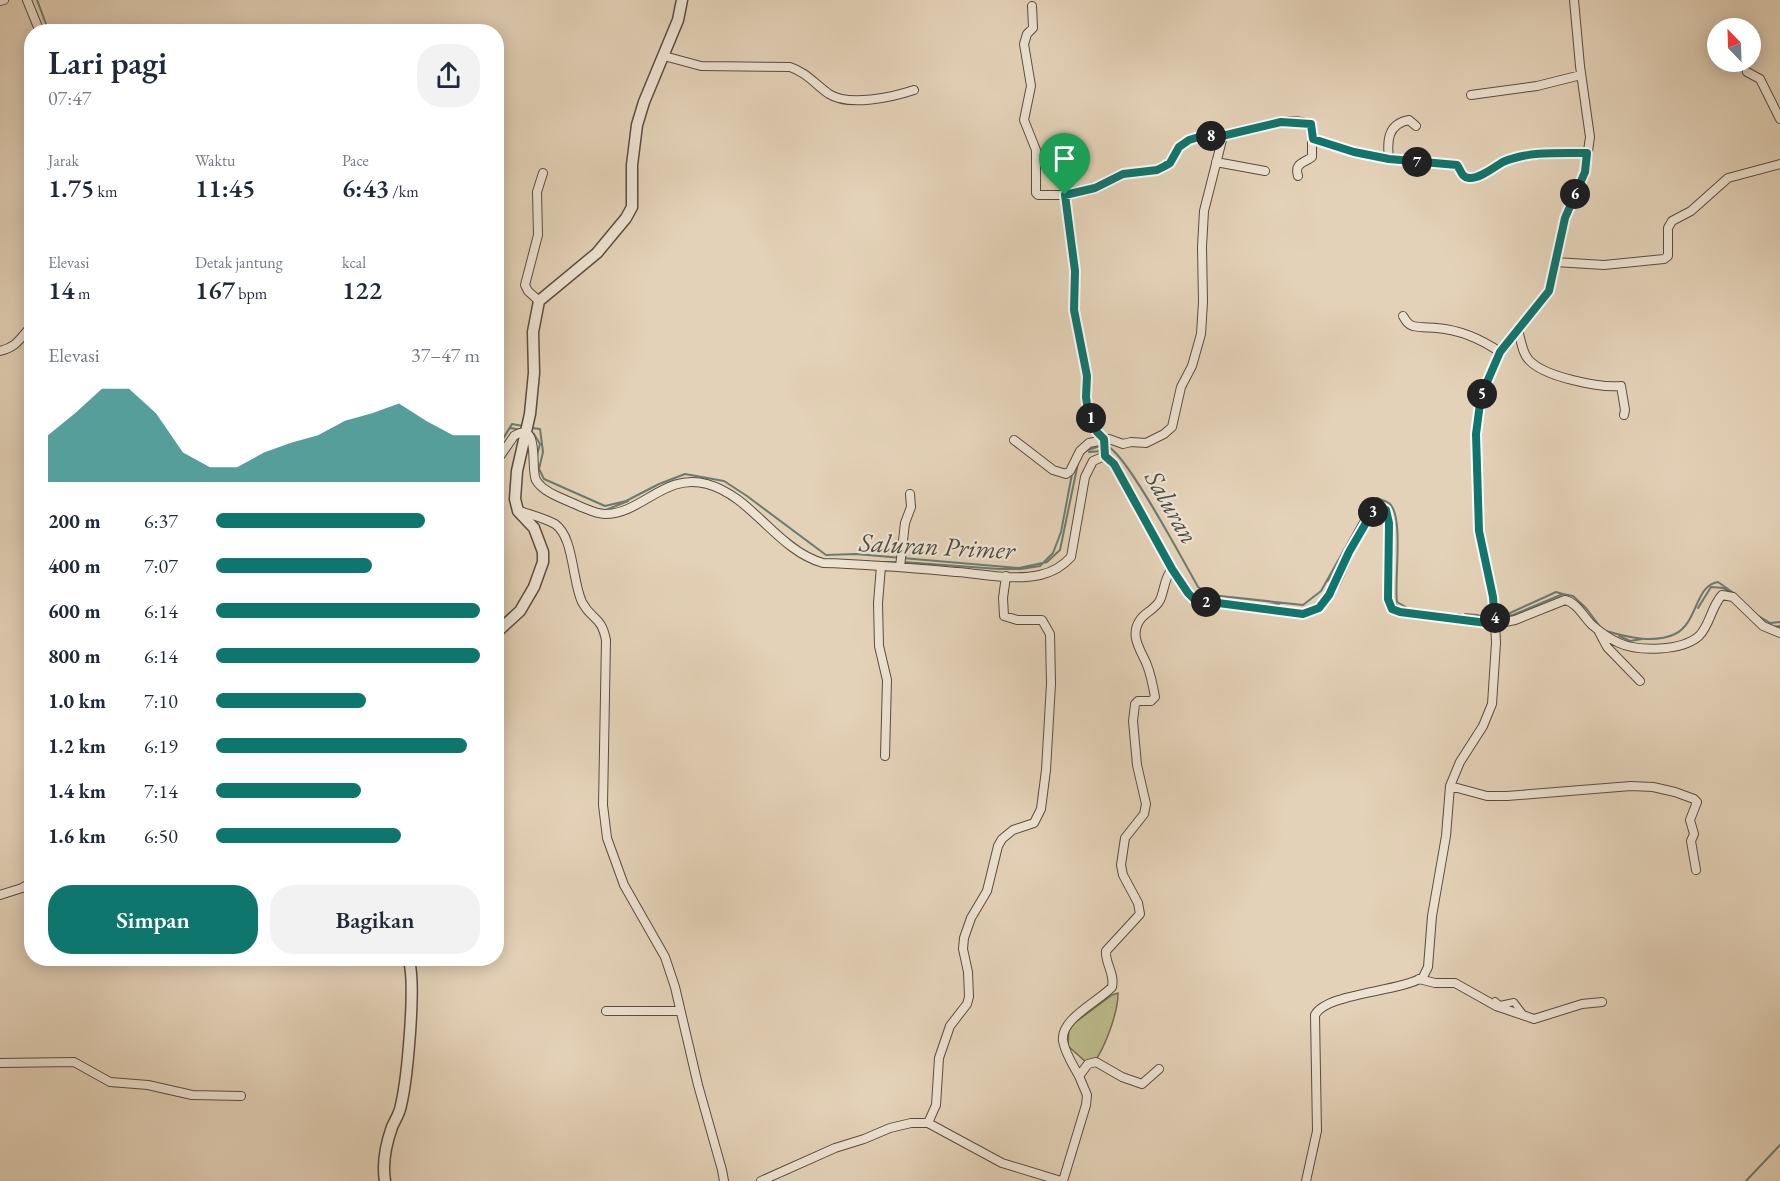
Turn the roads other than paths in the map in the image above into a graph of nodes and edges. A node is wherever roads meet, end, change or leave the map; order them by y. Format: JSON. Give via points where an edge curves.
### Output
{"nodes":[{"id":1,"x":4,"y":0,"type":"edge"},
{"id":2,"x":27,"y":0,"type":"edge"},
{"id":3,"x":682,"y":0,"type":"edge"},
{"id":4,"x":1574,"y":0,"type":"edge"},
{"id":5,"x":0,"y":2,"type":"edge"},
{"id":6,"x":1032,"y":6,"type":"dead end"},
{"id":7,"x":37,"y":24,"type":"edge"},
{"id":8,"x":664,"y":56,"type":"junction"},
{"id":9,"x":1747,"y":72,"type":"dead end"},
{"id":10,"x":1581,"y":75,"type":"junction"},
{"id":11,"x":914,"y":90,"type":"dead end"},
{"id":12,"x":1471,"y":94,"type":"dead end"},
{"id":13,"x":1780,"y":119,"type":"edge"},
{"id":14,"x":1416,"y":126,"type":"dead end"},
{"id":15,"x":1223,"y":136,"type":"junction"},
{"id":16,"x":1313,"y":139,"type":"junction"},
{"id":17,"x":1587,"y":153,"type":"junction"},
{"id":18,"x":1389,"y":159,"type":"junction"},
{"id":19,"x":1216,"y":162,"type":"junction"},
{"id":20,"x":1780,"y":164,"type":"edge"},
{"id":21,"x":1264,"y":171,"type":"dead end"},
{"id":22,"x":543,"y":173,"type":"dead end"},
{"id":23,"x":1298,"y":176,"type":"dead end"},
{"id":24,"x":1065,"y":195,"type":"junction"},
{"id":25,"x":1555,"y":262,"type":"junction"},
{"id":26,"x":539,"y":301,"type":"junction"},
{"id":27,"x":1403,"y":316,"type":"dead end"},
{"id":28,"x":1518,"y":330,"type":"junction"},
{"id":29,"x":24,"y":336,"type":"edge"},
{"id":30,"x":0,"y":351,"type":"edge"},
{"id":31,"x":1500,"y":352,"type":"junction"},
{"id":32,"x":1624,"y":415,"type":"dead end"},
{"id":33,"x":525,"y":432,"type":"junction"},
{"id":34,"x":1014,"y":440,"type":"dead end"},
{"id":35,"x":1104,"y":441,"type":"junction"},
{"id":36,"x":504,"y":450,"type":"edge"},
{"id":37,"x":1105,"y":455,"type":"junction"},
{"id":38,"x":910,"y":494,"type":"dead end"},
{"id":39,"x":518,"y":511,"type":"junction"},
{"id":40,"x":901,"y":561,"type":"junction"},
{"id":41,"x":881,"y":566,"type":"junction"},
{"id":42,"x":1172,"y":569,"type":"junction"},
{"id":43,"x":1006,"y":576,"type":"junction"},
{"id":44,"x":1495,"y":622,"type":"junction"},
{"id":45,"x":504,"y":625,"type":"edge"},
{"id":46,"x":1598,"y":630,"type":"junction"},
{"id":47,"x":1780,"y":633,"type":"edge"},
{"id":48,"x":1640,"y":681,"type":"dead end"},
{"id":49,"x":885,"y":756,"type":"dead end"},
{"id":50,"x":1450,"y":786,"type":"junction"},
{"id":51,"x":1696,"y":870,"type":"dead end"},
{"id":52,"x":24,"y":887,"type":"edge"},
{"id":53,"x":0,"y":895,"type":"edge"},
{"id":54,"x":410,"y":966,"type":"edge"},
{"id":55,"x":1421,"y":978,"type":"junction"},
{"id":56,"x":1602,"y":1000,"type":"dead end"},
{"id":57,"x":606,"y":1011,"type":"dead end"},
{"id":58,"x":680,"y":1011,"type":"junction"},
{"id":59,"x":0,"y":1063,"type":"edge"},
{"id":60,"x":1159,"y":1069,"type":"dead end"},
{"id":61,"x":1079,"y":1076,"type":"junction"},
{"id":62,"x":241,"y":1096,"type":"dead end"},
{"id":63,"x":928,"y":1123,"type":"junction"},
{"id":64,"x":385,"y":1181,"type":"edge"},
{"id":65,"x":724,"y":1181,"type":"edge"},
{"id":66,"x":761,"y":1181,"type":"edge"},
{"id":67,"x":1062,"y":1181,"type":"edge"},
{"id":68,"x":1306,"y":1181,"type":"edge"}],
"edges":[{"from":1,"to":5,"type":"street"},
{"from":2,"to":7,"type":"street"},
{"from":3,"to":8,"type":"street"},
{"from":4,"to":10,"type":"street"},
{"from":6,"to":24,"type":"street","via":[[1034,28],[1024,44],[1031,86],[1024,120],[1036,150],[1036,194]]},
{"from":8,"to":11,"type":"street","via":[[701,66],[799,70],[831,95],[844,100],[897,96]]},
{"from":8,"to":26,"type":"street","via":[[637,125],[632,207],[597,253]]},
{"from":9,"to":13,"type":"street","via":[[1760,79]]},
{"from":10,"to":12,"type":"street","via":[[1536,86]]},
{"from":10,"to":17,"type":"street","via":[[1590,136]]},
{"from":14,"to":18,"type":"street","via":[[1404,121],[1390,134]]},
{"from":15,"to":16,"type":"street","via":[[1295,122],[1311,124]]},
{"from":15,"to":19,"type":"street"},
{"from":15,"to":24,"type":"street","via":[[1189,140],[1179,147],[1170,163],[1157,170],[1123,174],[1095,188]]},
{"from":16,"to":18,"type":"street"},
{"from":16,"to":23,"type":"street","via":[[1312,157],[1299,164]]},
{"from":17,"to":18,"type":"street","via":[[1546,153],[1510,159],[1473,178],[1463,176],[1457,165]]},
{"from":17,"to":25,"type":"street","via":[[1585,172],[1565,218]]},
{"from":19,"to":21,"type":"street"},
{"from":19,"to":35,"type":"street","via":[[1204,211],[1201,334],[1181,387],[1172,427],[1146,443]]},
{"from":20,"to":25,"type":"street","via":[[1728,178],[1691,211],[1672,221],[1668,228],[1668,256],[1664,259],[1604,265]]},
{"from":22,"to":26,"type":"street","via":[[537,192],[537,236],[525,285]]},
{"from":24,"to":35,"type":"street","via":[[1075,271],[1074,310],[1087,376],[1088,411]]},
{"from":25,"to":28,"type":"street","via":[[1549,291]]},
{"from":26,"to":33,"type":"street","via":[[533,332],[530,414]]},
{"from":27,"to":31,"type":"street","via":[[1409,325],[1471,336]]},
{"from":28,"to":31,"type":"street"},
{"from":28,"to":32,"type":"street","via":[[1523,350],[1532,363],[1575,381],[1622,387]]},
{"from":29,"to":30,"type":"street","via":[[12,348]]},
{"from":31,"to":44,"type":"street","via":[[1481,396],[1476,434],[1479,531]]},
{"from":33,"to":36,"type":"street","via":[[514,436]]},
{"from":33,"to":39,"type":"street","via":[[517,471]]},
{"from":33,"to":41,"type":"street","via":[[534,441],[538,483],[591,511],[605,514],[629,509],[669,486],[707,484],[732,497],[784,541],[814,560]]},
{"from":34,"to":35,"type":"street","via":[[1053,470],[1066,474],[1084,446]]},
{"from":35,"to":37,"type":"street"},
{"from":37,"to":42,"type":"street","via":[[1119,471]]},
{"from":37,"to":43,"type":"street","via":[[1094,461],[1085,477],[1071,557],[1062,566],[1039,575]]},
{"from":38,"to":40,"type":"street"},
{"from":39,"to":45,"type":"street","via":[[534,528],[543,562],[534,587]]},
{"from":39,"to":58,"type":"street","via":[[558,526],[565,536],[581,600],[603,627],[603,805],[607,838],[624,885],[665,957]]},
{"from":40,"to":41,"type":"street"},
{"from":40,"to":43,"type":"street"},
{"from":41,"to":49,"type":"street","via":[[878,603],[879,646],[887,680]]},
{"from":42,"to":44,"type":"street","via":[[1195,600],[1303,614],[1319,608],[1329,595],[1363,527],[1376,508],[1381,508],[1386,510],[1389,523],[1388,599],[1392,609]]},
{"from":42,"to":61,"type":"street","via":[[1166,576],[1160,601],[1139,621],[1136,638],[1155,697],[1135,704],[1136,758],[1146,804],[1144,814],[1125,838],[1121,865],[1140,914],[1106,951],[1112,987],[1073,1018],[1063,1032],[1066,1051]]},
{"from":43,"to":63,"type":"street","via":[[1004,616],[1042,620],[1050,634],[1051,684],[1041,809],[1034,823],[1013,830],[1002,839],[987,891],[971,918],[963,949],[969,997],[950,1026],[939,1058],[936,1105]]},
{"from":44,"to":46,"type":"street","via":[[1515,620],[1565,600],[1572,602]]},
{"from":44,"to":50,"type":"street","via":[[1492,704]]},
{"from":46,"to":47,"type":"street","via":[[1632,646],[1660,649],[1679,645],[1701,634],[1717,600],[1729,595],[1764,626]]},
{"from":46,"to":48,"type":"street","via":[[1607,646]]},
{"from":50,"to":51,"type":"street","via":[[1487,796],[1631,786],[1675,792],[1697,802],[1690,820]]},
{"from":50,"to":55,"type":"street","via":[[1429,958]]},
{"from":52,"to":53,"type":"street"},
{"from":54,"to":64,"type":"street","via":[[409,1049],[401,1107],[383,1167]]},
{"from":55,"to":56,"type":"street","via":[[1455,983],[1496,1006],[1534,1019]]},
{"from":55,"to":68,"type":"street","via":[[1404,986],[1337,1000],[1318,1010],[1314,1022],[1317,1131]]},
{"from":57,"to":58,"type":"street"},
{"from":58,"to":65,"type":"street"},
{"from":59,"to":62,"type":"street","via":[[74,1062],[110,1082],[192,1095]]},
{"from":60,"to":61,"type":"street","via":[[1142,1084],[1094,1061]]},
{"from":61,"to":67,"type":"street","via":[[1087,1099]]},
{"from":63,"to":66,"type":"street","via":[[890,1128]]},
{"from":63,"to":67,"type":"street","via":[[1002,1163]]}]}
